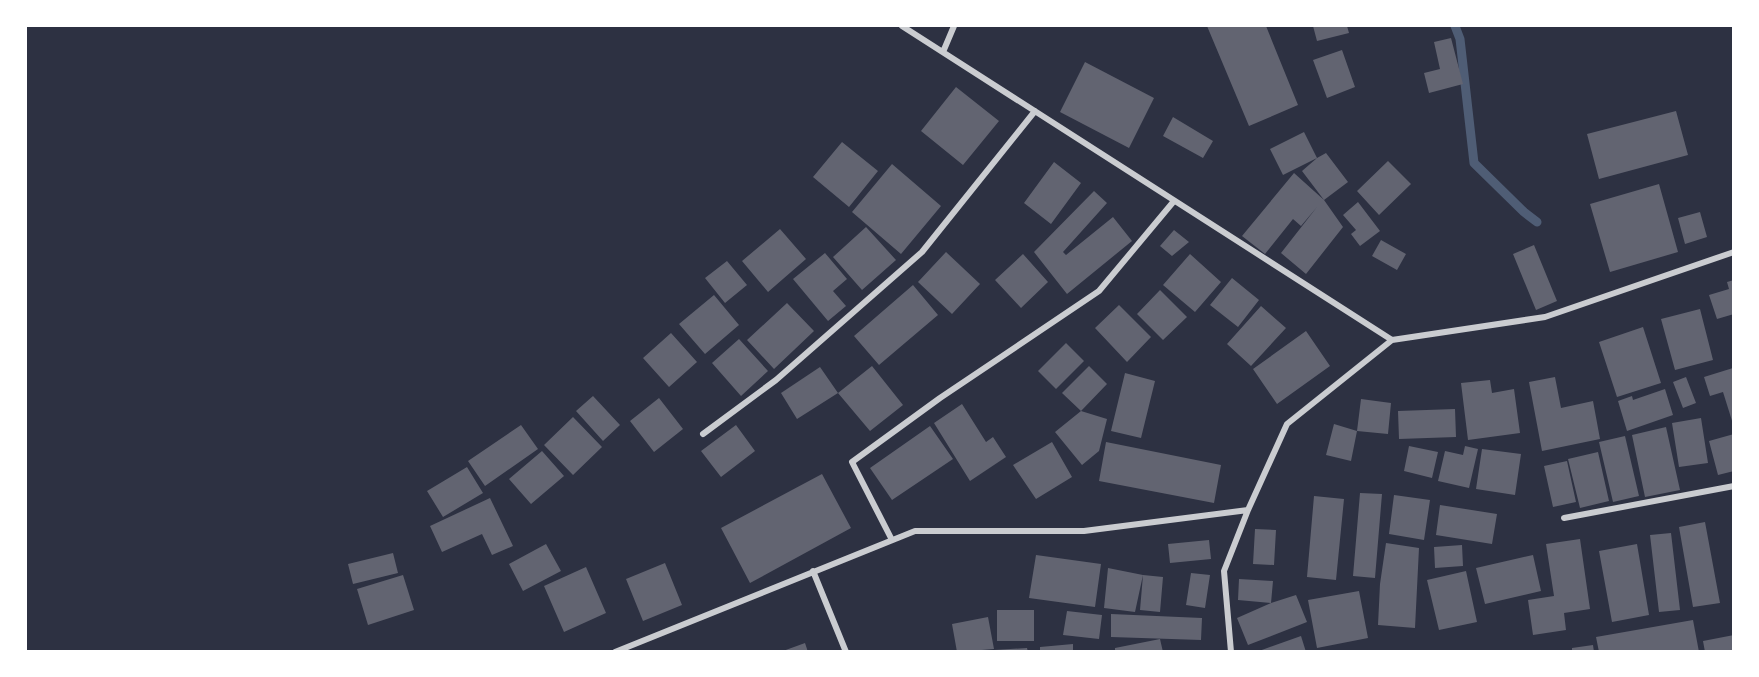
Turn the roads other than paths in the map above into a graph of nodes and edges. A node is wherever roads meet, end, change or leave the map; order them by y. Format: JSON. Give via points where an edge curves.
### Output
{"nodes":[{"id":1,"x":902,"y":26,"type":"edge"},
{"id":2,"x":954,"y":26,"type":"edge"},
{"id":3,"x":943,"y":52,"type":"junction"},
{"id":4,"x":1035,"y":111,"type":"junction"},
{"id":5,"x":1174,"y":201,"type":"junction"},
{"id":6,"x":1734,"y":252,"type":"edge"},
{"id":7,"x":1392,"y":340,"type":"junction"},
{"id":8,"x":703,"y":434,"type":"dead end"},
{"id":9,"x":1734,"y":486,"type":"edge"},
{"id":10,"x":1248,"y":510,"type":"junction"},
{"id":11,"x":1563,"y":518,"type":"dead end"},
{"id":12,"x":892,"y":540,"type":"junction"},
{"id":13,"x":813,"y":571,"type":"junction"},
{"id":14,"x":615,"y":651,"type":"edge"},
{"id":15,"x":846,"y":651,"type":"edge"},
{"id":16,"x":1231,"y":651,"type":"edge"}],
"edges":[{"from":1,"to":3,"type":"street"},
{"from":2,"to":3,"type":"street"},
{"from":3,"to":4,"type":"street"},
{"from":4,"to":5,"type":"street"},
{"from":4,"to":8,"type":"street","via":[[922,252],[777,380]]},
{"from":5,"to":7,"type":"street"},
{"from":5,"to":12,"type":"street","via":[[1100,291],[852,462]]},
{"from":6,"to":7,"type":"street","via":[[1545,317]]},
{"from":7,"to":10,"type":"street","via":[[1287,424]]},
{"from":9,"to":11,"type":"street"},
{"from":10,"to":12,"type":"street","via":[[1084,531],[915,531]]},
{"from":10,"to":16,"type":"street","via":[[1224,571]]},
{"from":12,"to":13,"type":"street"},
{"from":13,"to":14,"type":"street"},
{"from":13,"to":15,"type":"street"}]}
